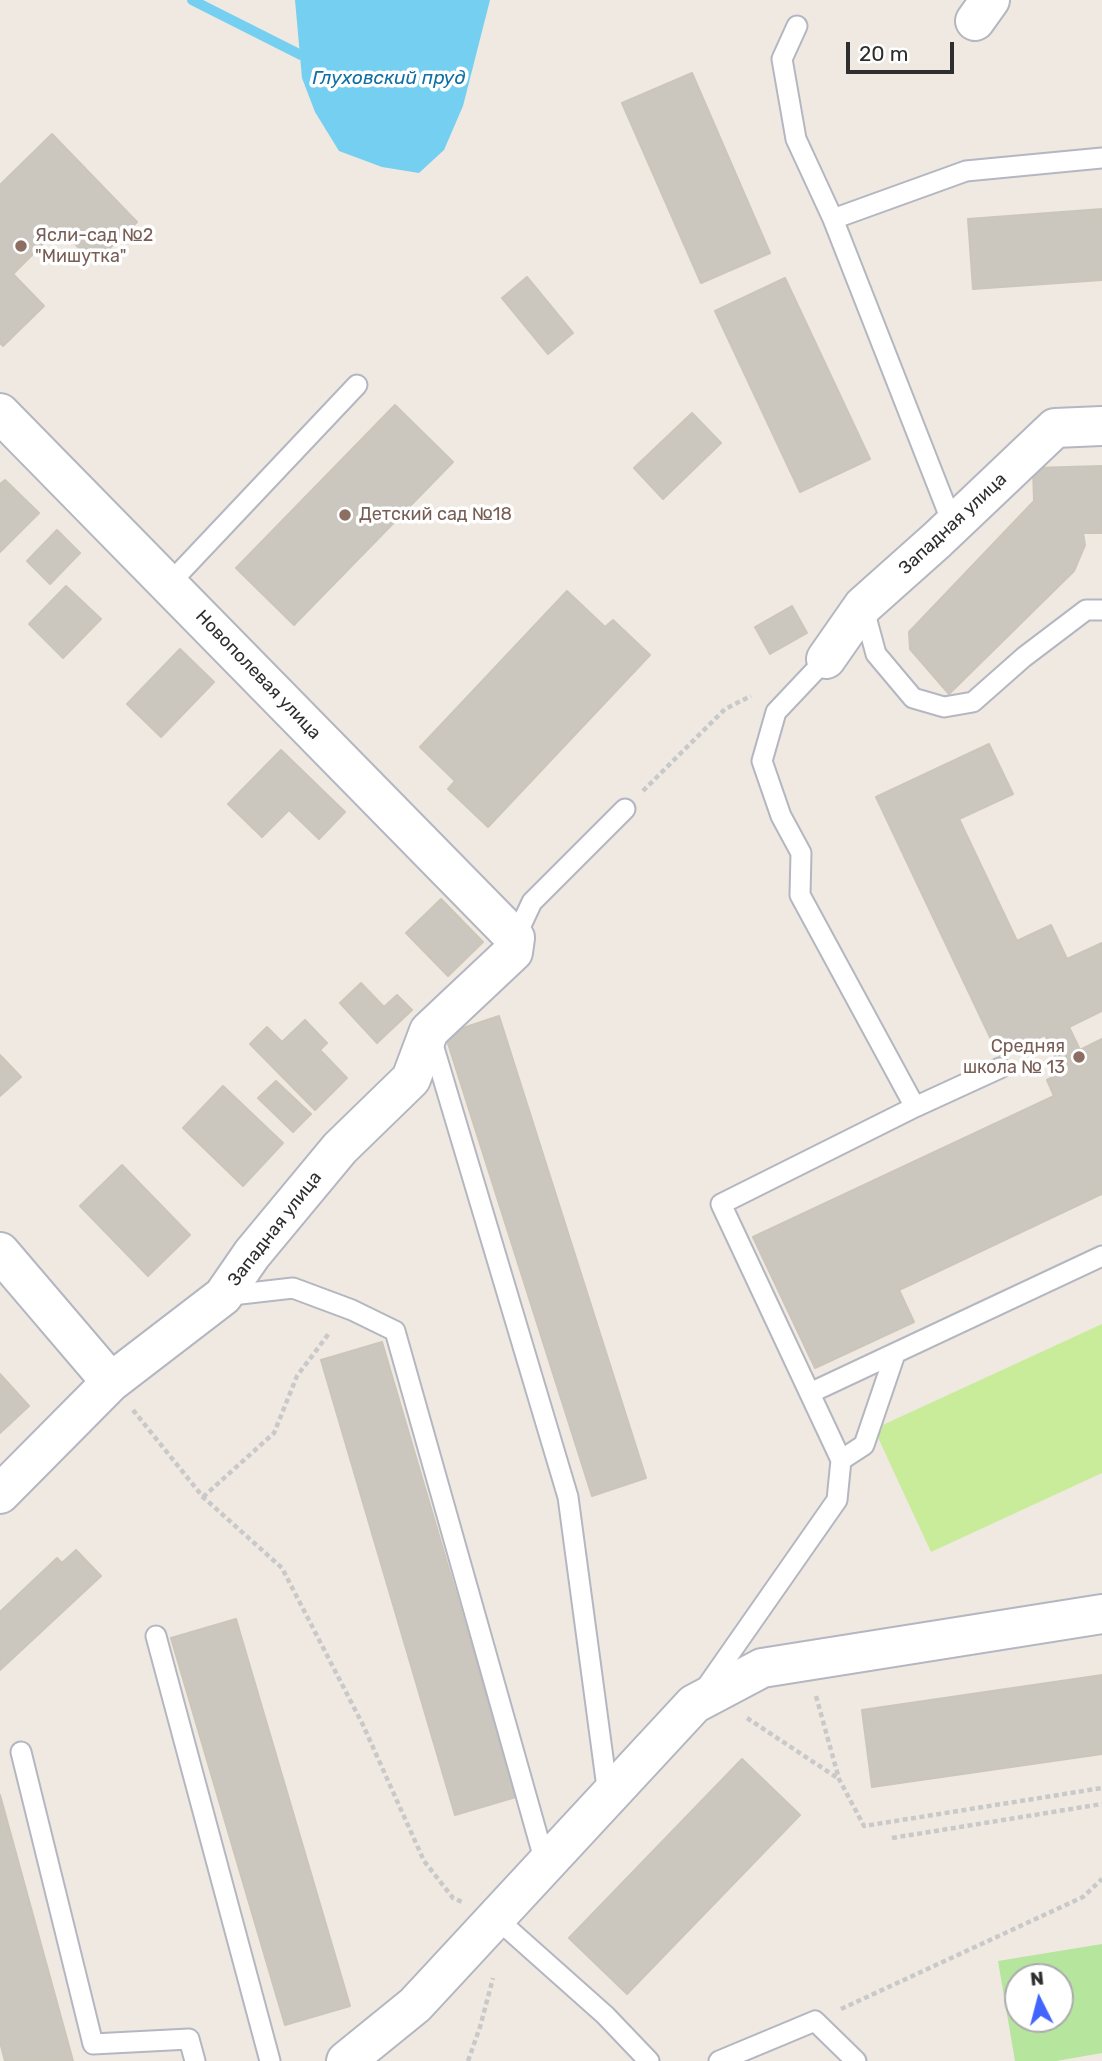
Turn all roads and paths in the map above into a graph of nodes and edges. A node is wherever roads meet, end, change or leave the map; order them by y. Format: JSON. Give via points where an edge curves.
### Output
{"nodes":[{"id":1,"x":797,"y":26,"type":"dead end"},
{"id":2,"x":1102,"y":158,"type":"edge"},
{"id":3,"x":833,"y":219,"type":"junction"},
{"id":4,"x":358,"y":385,"type":"dead end"},
{"id":5,"x":0,"y":413,"type":"edge"},
{"id":6,"x":1102,"y":426,"type":"edge"},
{"id":7,"x":953,"y":525,"type":"junction"},
{"id":8,"x":169,"y":584,"type":"junction"},
{"id":9,"x":863,"y":606,"type":"junction"},
{"id":10,"x":1102,"y":610,"type":"edge"},
{"id":11,"x":826,"y":659,"type":"joint"},
{"id":12,"x":759,"y":692,"type":"dead end"},
{"id":13,"x":625,"y":809,"type":"joint"},
{"id":14,"x":515,"y":938,"type":"junction"},
{"id":15,"x":429,"y":1031,"type":"junction"},
{"id":16,"x":1000,"y":1068,"type":"dead end"},
{"id":17,"x":915,"y":1107,"type":"junction"},
{"id":18,"x":0,"y":1252,"type":"edge"},
{"id":19,"x":1102,"y":1256,"type":"edge"},
{"id":20,"x":223,"y":1296,"type":"junction"},
{"id":21,"x":352,"y":1310,"type":"junction"},
{"id":22,"x":895,"y":1354,"type":"junction"},
{"id":23,"x":111,"y":1382,"type":"junction"},
{"id":24,"x":810,"y":1394,"type":"junction"},
{"id":25,"x":841,"y":1460,"type":"junction"},
{"id":26,"x":0,"y":1494,"type":"edge"},
{"id":27,"x":203,"y":1497,"type":"junction"},
{"id":28,"x":1102,"y":1614,"type":"edge"},
{"id":29,"x":156,"y":1636,"type":"dead end"},
{"id":30,"x":815,"y":1693,"type":"dead end"},
{"id":31,"x":694,"y":1704,"type":"junction"},
{"id":32,"x":746,"y":1718,"type":"dead end"},
{"id":33,"x":21,"y":1752,"type":"dead end"},
{"id":34,"x":839,"y":1780,"type":"junction"},
{"id":35,"x":1102,"y":1788,"type":"edge"},
{"id":36,"x":608,"y":1795,"type":"junction"},
{"id":37,"x":1102,"y":1804,"type":"edge"},
{"id":38,"x":892,"y":1838,"type":"dead end"},
{"id":39,"x":546,"y":1866,"type":"junction"},
{"id":40,"x":1102,"y":1879,"type":"edge"},
{"id":41,"x":508,"y":1928,"type":"junction"},
{"id":42,"x":815,"y":2021,"type":"junction"},
{"id":43,"x":194,"y":2061,"type":"edge"},
{"id":44,"x":270,"y":2061,"type":"edge"},
{"id":45,"x":346,"y":2061,"type":"edge"},
{"id":46,"x":468,"y":2061,"type":"edge"},
{"id":47,"x":649,"y":2061,"type":"edge"},
{"id":48,"x":719,"y":2061,"type":"edge"},
{"id":49,"x":856,"y":2061,"type":"edge"}],
"edges":[{"from":1,"to":3,"type":"lane","via":[[782,59],[796,139]]},
{"from":2,"to":3,"type":"lane","via":[[966,171]]},
{"from":3,"to":7,"type":"lane"},
{"from":4,"to":8,"type":"lane"},
{"from":5,"to":8,"type":"street","name":"Новополевая улица"},
{"from":6,"to":7,"type":"street","name":"Западная улица","via":[[1055,428]]},
{"from":7,"to":9,"type":"street","name":"Западная улица"},
{"from":8,"to":14,"type":"street","name":"Новополевая улица"},
{"from":9,"to":10,"type":"lane","via":[[876,654],[913,698],[944,707],[972,702],[1086,610]]},
{"from":9,"to":11,"type":"street","name":"Западная улица"},
{"from":11,"to":17,"type":"lane","via":[[776,712],[762,761],[781,816],[801,853],[800,895]]},
{"from":12,"to":13,"type":"path","via":[[725,709]]},
{"from":13,"to":14,"type":"lane","via":[[532,902]]},
{"from":14,"to":15,"type":"street","name":"Западная улица","via":[[513,952]]},
{"from":15,"to":20,"type":"street","name":"Западная улица","via":[[411,1079],[340,1148],[251,1254]]},
{"from":15,"to":36,"type":"lane","via":[[568,1497]]},
{"from":16,"to":17,"type":"lane"},
{"from":17,"to":24,"type":"lane","via":[[721,1204]]},
{"from":18,"to":23,"type":"street"},
{"from":19,"to":22,"type":"lane"},
{"from":20,"to":21,"type":"lane","via":[[293,1288]]},
{"from":20,"to":23,"type":"street","name":"Западная улица"},
{"from":21,"to":27,"type":"path","via":[[297,1376],[274,1433]]},
{"from":21,"to":39,"type":"lane","via":[[395,1331]]},
{"from":22,"to":24,"type":"lane"},
{"from":22,"to":25,"type":"lane","via":[[864,1445]]},
{"from":23,"to":26,"type":"street","name":"Западная улица"},
{"from":23,"to":27,"type":"path"},
{"from":24,"to":25,"type":"lane"},
{"from":25,"to":31,"type":"lane","via":[[837,1500]]},
{"from":27,"to":41,"type":"path","via":[[282,1568],[363,1725],[424,1861],[453,1898]]},
{"from":28,"to":31,"type":"street","via":[[762,1668]]},
{"from":29,"to":44,"type":"lane"},
{"from":30,"to":34,"type":"path"},
{"from":31,"to":36,"type":"street"},
{"from":32,"to":34,"type":"path"},
{"from":33,"to":43,"type":"lane","via":[[93,2043],[188,2039]]},
{"from":34,"to":35,"type":"path","via":[[864,1826]]},
{"from":36,"to":39,"type":"street"},
{"from":37,"to":38,"type":"path"},
{"from":39,"to":41,"type":"street"},
{"from":40,"to":42,"type":"path","via":[[1083,1897]]},
{"from":41,"to":45,"type":"street"},
{"from":41,"to":46,"type":"path"},
{"from":41,"to":47,"type":"lane"},
{"from":42,"to":48,"type":"lane"},
{"from":42,"to":49,"type":"lane"}]}
